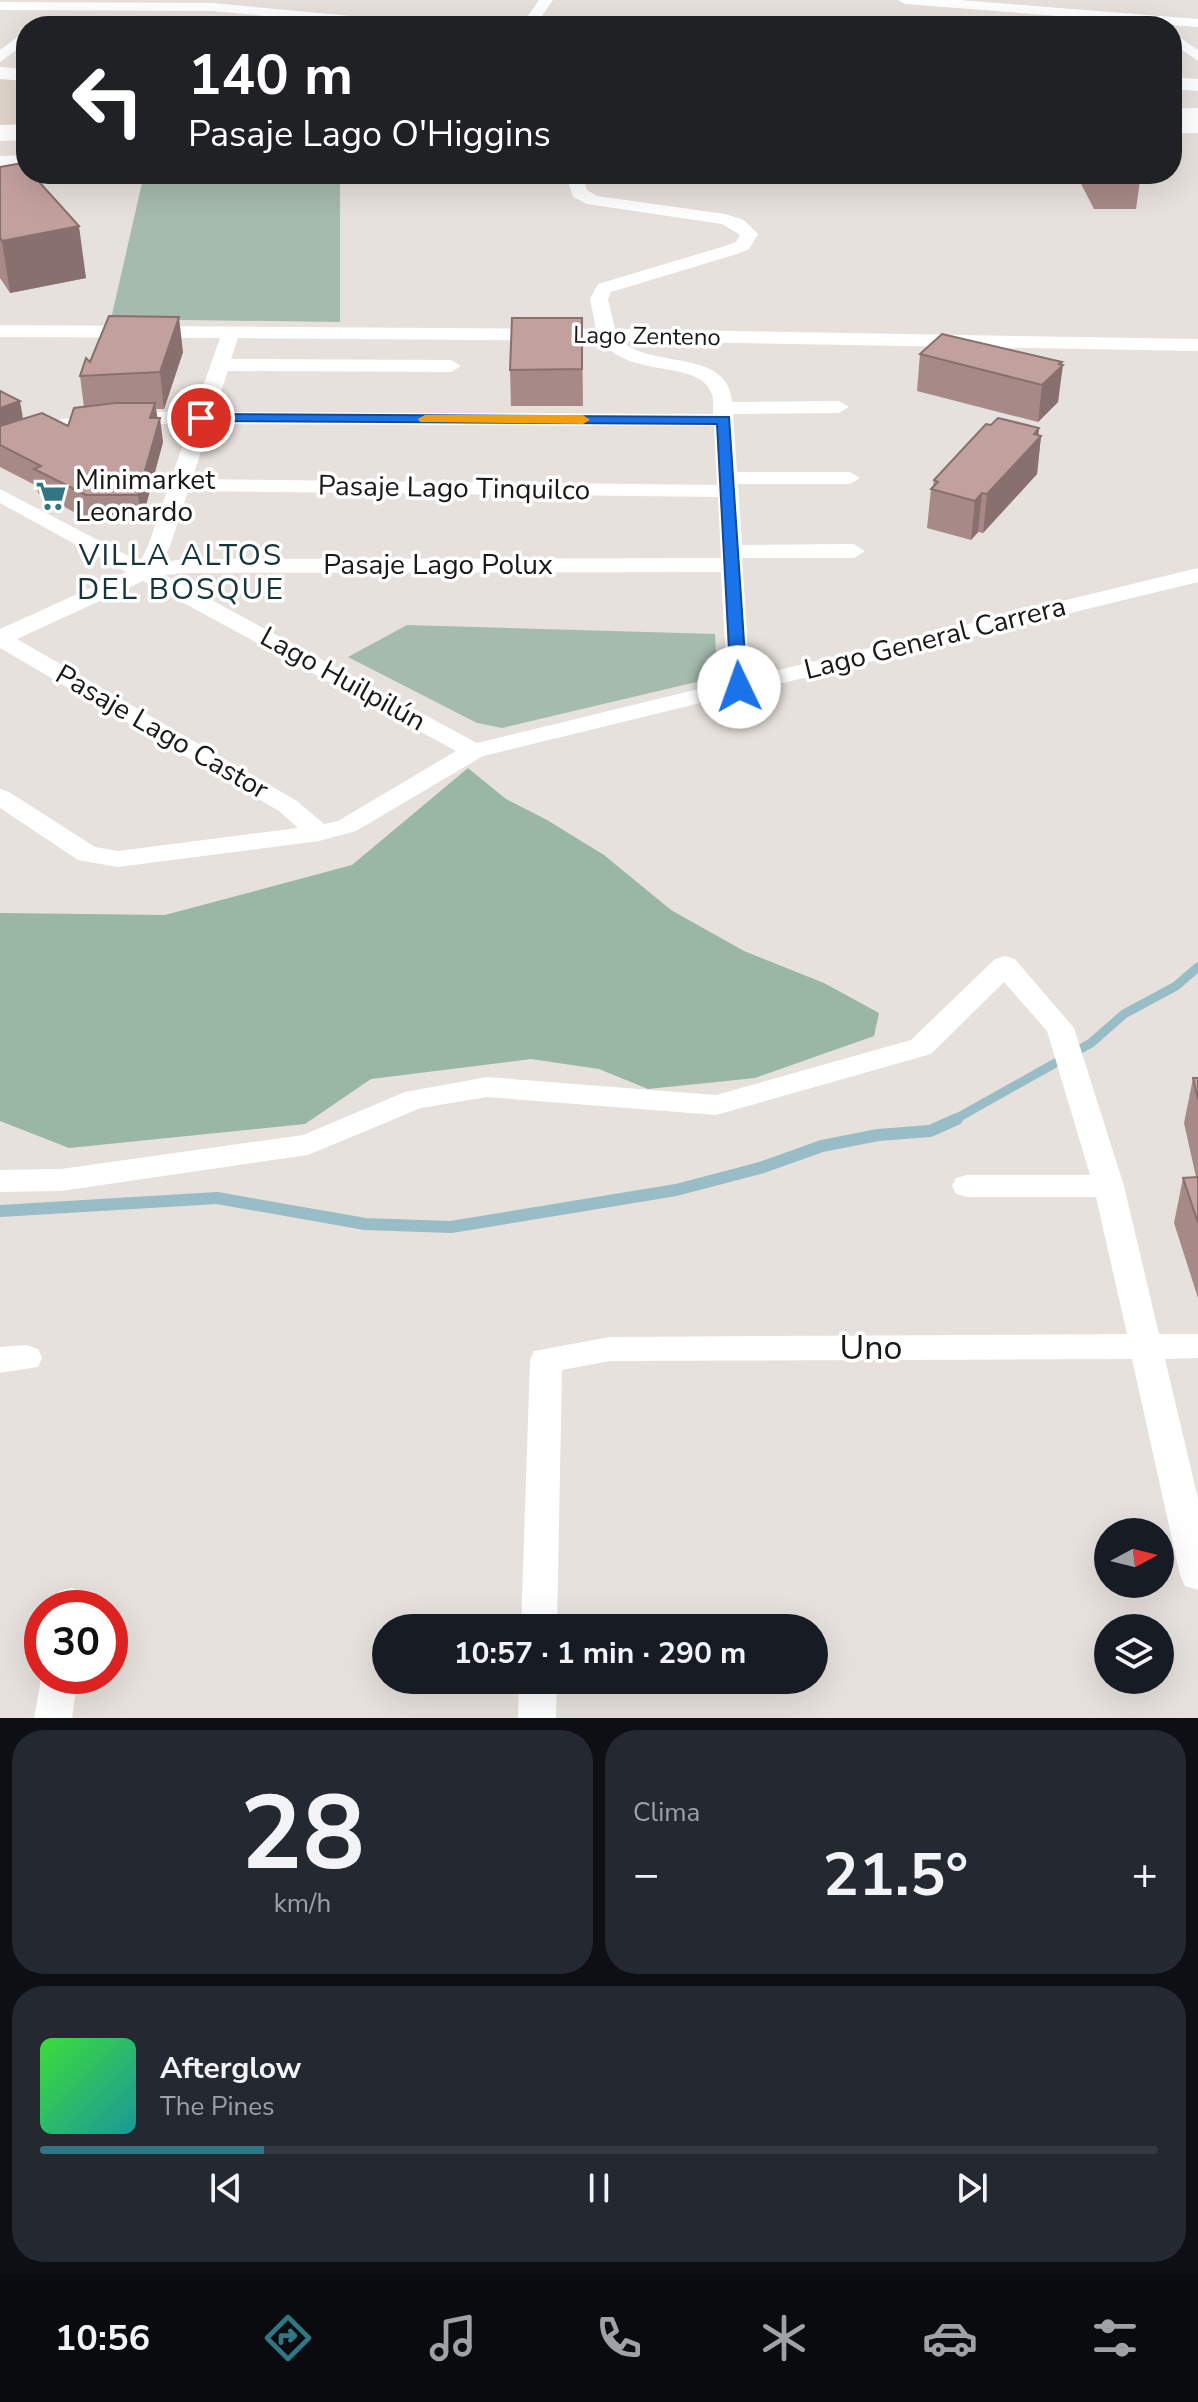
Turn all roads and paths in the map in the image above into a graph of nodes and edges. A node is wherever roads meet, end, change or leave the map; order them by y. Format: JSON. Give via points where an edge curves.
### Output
{"nodes":[{"id":1,"x":324,"y":0,"type":"edge"},
{"id":2,"x":905,"y":0,"type":"edge"},
{"id":3,"x":1136,"y":0,"type":"edge"},
{"id":4,"x":104,"y":2,"type":"edge"},
{"id":5,"x":214,"y":3,"type":"edge"},
{"id":6,"x":60,"y":5,"type":"junction"},
{"id":7,"x":166,"y":5,"type":"junction"},
{"id":8,"x":929,"y":5,"type":"edge"},
{"id":9,"x":0,"y":6,"type":"edge"},
{"id":10,"x":267,"y":11,"type":"junction"},
{"id":11,"x":311,"y":14,"type":"junction"},
{"id":12,"x":48,"y":16,"type":"edge"},
{"id":13,"x":154,"y":16,"type":"edge"},
{"id":14,"x":262,"y":16,"type":"edge"},
{"id":15,"x":321,"y":16,"type":"edge"},
{"id":16,"x":1068,"y":16,"type":"edge"},
{"id":17,"x":1151,"y":16,"type":"edge"},
{"id":18,"x":16,"y":44,"type":"edge"},
{"id":19,"x":1182,"y":44,"type":"edge"},
{"id":20,"x":1198,"y":57,"type":"edge"},
{"id":21,"x":0,"y":58,"type":"edge"},
{"id":22,"x":577,"y":184,"type":"edge"},
{"id":23,"x":0,"y":331,"type":"edge"},
{"id":24,"x":230,"y":335,"type":"junction"},
{"id":25,"x":608,"y":335,"type":"junction"},
{"id":26,"x":1198,"y":345,"type":"edge"},
{"id":27,"x":221,"y":365,"type":"junction"},
{"id":28,"x":451,"y":366,"type":"dead end"},
{"id":29,"x":839,"y":407,"type":"dead end"},
{"id":30,"x":724,"y":414,"type":"junction"},
{"id":31,"x":201,"y":418,"type":"junction"},
{"id":32,"x":0,"y":443,"type":"edge"},
{"id":33,"x":850,"y":478,"type":"dead end"},
{"id":34,"x":728,"y":484,"type":"junction"},
{"id":35,"x":181,"y":485,"type":"junction"},
{"id":36,"x":0,"y":495,"type":"edge"},
{"id":37,"x":854,"y":551,"type":"dead end"},
{"id":38,"x":732,"y":559,"type":"junction"},
{"id":39,"x":145,"y":572,"type":"junction"},
{"id":40,"x":1198,"y":575,"type":"edge"},
{"id":41,"x":0,"y":638,"type":"edge"},
{"id":42,"x":739,"y":687,"type":"junction"},
{"id":43,"x":474,"y":751,"type":"junction"},
{"id":44,"x":0,"y":797,"type":"edge"},
{"id":45,"x":319,"y":833,"type":"junction"},
{"id":46,"x":0,"y":1181,"type":"edge"},
{"id":47,"x":967,"y":1186,"type":"dead end"},
{"id":48,"x":1109,"y":1186,"type":"junction"},
{"id":49,"x":1198,"y":1346,"type":"edge"},
{"id":50,"x":1146,"y":1347,"type":"junction"},
{"id":51,"x":1198,"y":1575,"type":"edge"},
{"id":52,"x":539,"y":1614,"type":"edge"},
{"id":53,"x":56,"y":1694,"type":"edge"},
{"id":54,"x":538,"y":1694,"type":"edge"},
{"id":55,"x":53,"y":1718,"type":"edge"},
{"id":56,"x":537,"y":1718,"type":"edge"}],
"edges":[{"from":1,"to":11,"type":"street"},
{"from":2,"to":8,"type":"street"},
{"from":3,"to":17,"type":"street"},
{"from":4,"to":6,"type":"street"},
{"from":4,"to":7,"type":"street"},
{"from":5,"to":7,"type":"street"},
{"from":5,"to":10,"type":"street"},
{"from":6,"to":9,"type":"street"},
{"from":6,"to":12,"type":"street"},
{"from":7,"to":13,"type":"street"},
{"from":8,"to":16,"type":"street"},
{"from":10,"to":11,"type":"street"},
{"from":10,"to":14,"type":"street"},
{"from":11,"to":15,"type":"street"},
{"from":18,"to":21,"type":"street"},
{"from":19,"to":20,"type":"street"},
{"from":22,"to":25,"type":"street","via":[[579,193],[593,200],[725,219],[749,234],[743,245],[731,250],[604,288],[599,299]]},
{"from":23,"to":24,"type":"street","name":"Lago Zenteno"},
{"from":24,"to":25,"type":"street","name":"Lago Zenteno"},
{"from":24,"to":27,"type":"street"},
{"from":25,"to":26,"type":"street","name":"Lago Zenteno"},
{"from":25,"to":30,"type":"street","via":[[623,353],[687,365],[710,375],[722,393]]},
{"from":27,"to":28,"type":"street"},
{"from":27,"to":31,"type":"street"},
{"from":29,"to":30,"type":"street"},
{"from":30,"to":31,"type":"street"},
{"from":30,"to":34,"type":"street"},
{"from":31,"to":32,"type":"street","via":[[77,421]]},
{"from":31,"to":35,"type":"street"},
{"from":33,"to":34,"type":"street","name":"Pasaje Lago Tinquilco"},
{"from":34,"to":35,"type":"street","name":"Pasaje Lago Tinquilco"},
{"from":34,"to":38,"type":"street"},
{"from":35,"to":39,"type":"street"},
{"from":36,"to":39,"type":"street","name":"Lago Huilpilún"},
{"from":37,"to":38,"type":"street","name":"Pasaje Lago Polux"},
{"from":38,"to":39,"type":"street","name":"Pasaje Lago Polux","via":[[183,566]]},
{"from":38,"to":42,"type":"street"},
{"from":39,"to":41,"type":"street","name":"Pasaje Lago Polux"},
{"from":39,"to":43,"type":"street","name":"Lago Huilpilún"},
{"from":40,"to":42,"type":"street","name":"Lago General Carrera"},
{"from":41,"to":45,"type":"street","name":"Pasaje Lago Castor","via":[[288,806]]},
{"from":42,"to":43,"type":"street","name":"Lago General Carrera"},
{"from":43,"to":45,"type":"street","name":"Lago General Carrera","via":[[357,821]]},
{"from":44,"to":45,"type":"street","name":"Lago General Carrera","via":[[101,858],[150,857]]},
{"from":46,"to":48,"type":"street","via":[[61,1180],[308,1145],[415,1099],[487,1087],[716,1105],[921,1047],[1005,965],[1060,1028]]},
{"from":47,"to":48,"type":"street"},
{"from":48,"to":50,"type":"street"},
{"from":49,"to":50,"type":"street","name":"Uno"},
{"from":50,"to":51,"type":"street"},
{"from":50,"to":52,"type":"street","name":"Uno","via":[[610,1349],[546,1360]]},
{"from":53,"to":55,"type":"street"},
{"from":54,"to":56,"type":"street"}]}
